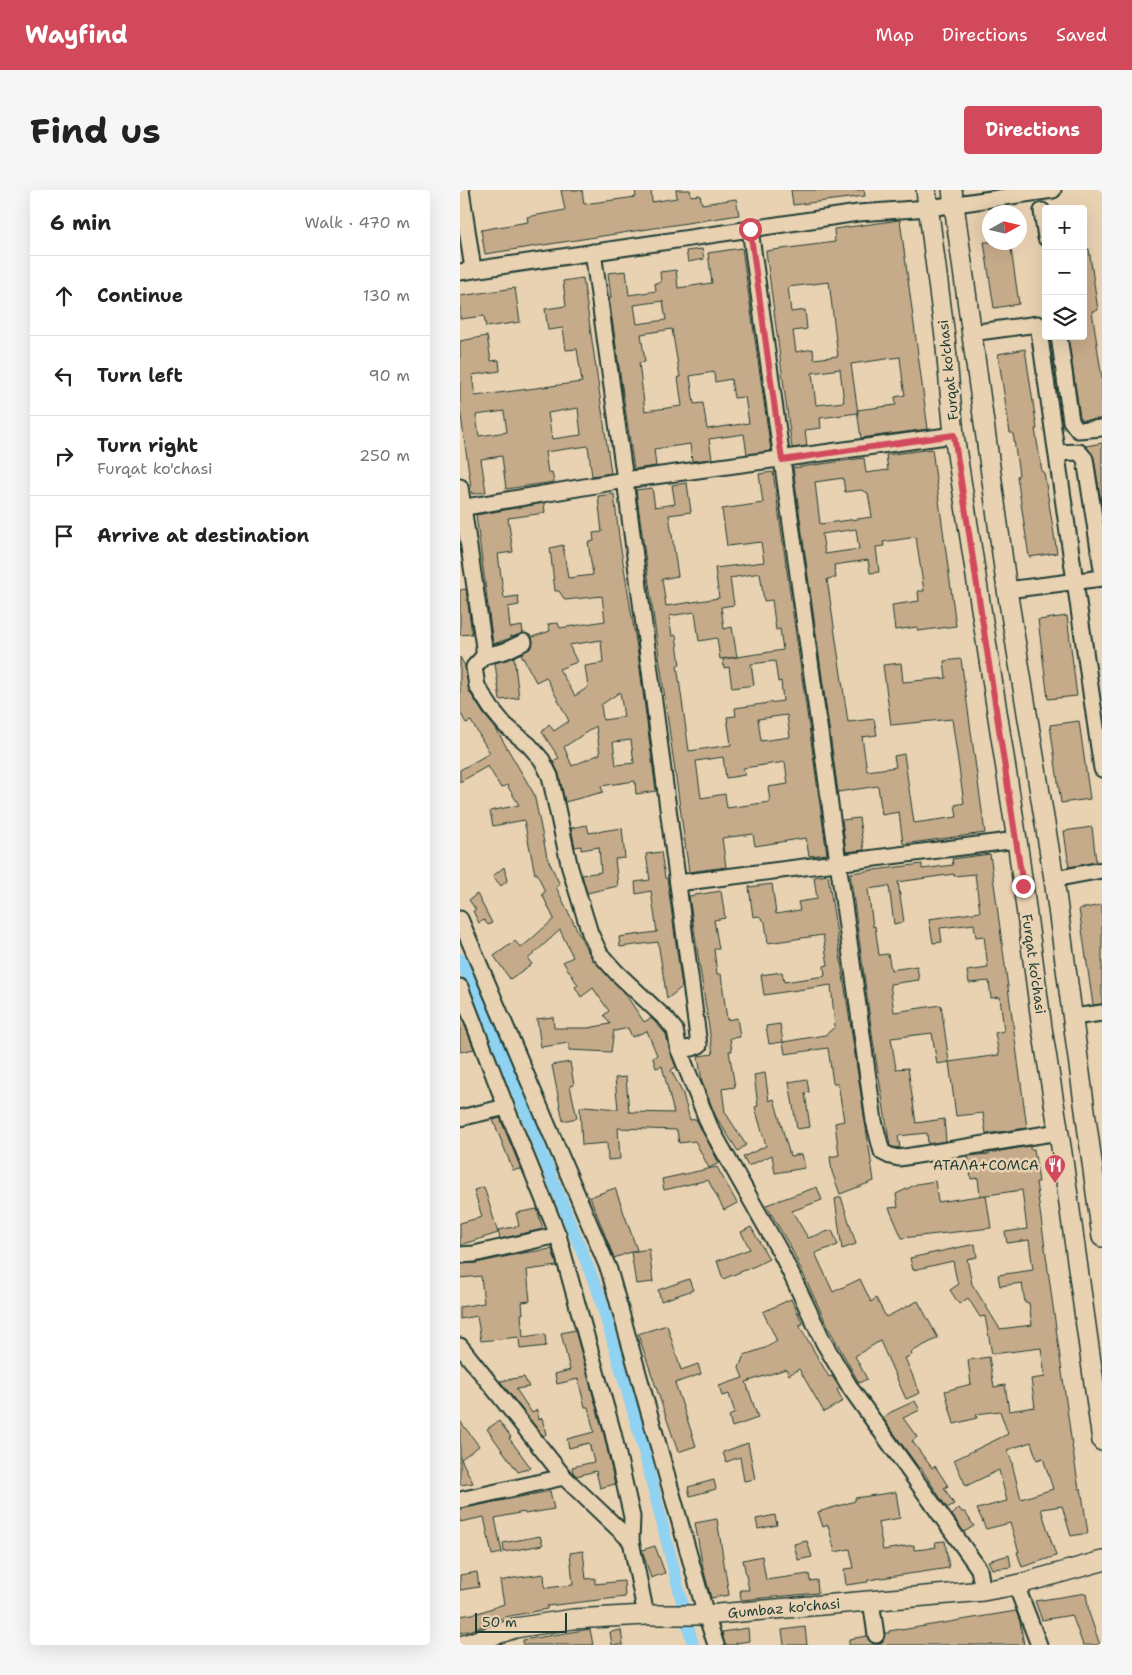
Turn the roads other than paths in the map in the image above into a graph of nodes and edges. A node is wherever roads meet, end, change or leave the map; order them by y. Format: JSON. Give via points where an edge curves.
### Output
{"nodes":[{"id":1,"x":461,"y":190,"type":"edge"},
{"id":2,"x":1053,"y":190,"type":"edge"},
{"id":3,"x":1016,"y":193,"type":"edge"},
{"id":4,"x":953,"y":197,"type":"edge"},
{"id":5,"x":928,"y":199,"type":"edge"},
{"id":6,"x":750,"y":229,"type":"junction"},
{"id":7,"x":593,"y":252,"type":"junction"},
{"id":8,"x":466,"y":270,"type":"edge"},
{"id":9,"x":1042,"y":323,"type":"edge"},
{"id":10,"x":971,"y":333,"type":"junction"},
{"id":11,"x":1044,"y":340,"type":"edge"},
{"id":12,"x":1060,"y":340,"type":"edge"},
{"id":13,"x":1102,"y":428,"type":"edge"},
{"id":14,"x":954,"y":435,"type":"junction"},
{"id":15,"x":1056,"y":453,"type":"junction"},
{"id":16,"x":782,"y":460,"type":"junction"},
{"id":17,"x":625,"y":480,"type":"junction"},
{"id":18,"x":460,"y":487,"type":"edge"},
{"id":19,"x":461,"y":507,"type":"edge"},
{"id":20,"x":1102,"y":569,"type":"edge"},
{"id":21,"x":1102,"y":578,"type":"edge"},
{"id":22,"x":1075,"y":582,"type":"junction"},
{"id":23,"x":1007,"y":590,"type":"junction"},
{"id":24,"x":524,"y":642,"type":"dead end"},
{"id":25,"x":484,"y":656,"type":"junction"},
{"id":26,"x":1102,"y":768,"type":"edge"},
{"id":27,"x":1017,"y":840,"type":"junction"},
{"id":28,"x":837,"y":864,"type":"junction"},
{"id":29,"x":1102,"y":870,"type":"edge"},
{"id":30,"x":1054,"y":879,"type":"junction"},
{"id":31,"x":678,"y":883,"type":"junction"},
{"id":32,"x":460,"y":919,"type":"edge"},
{"id":33,"x":460,"y":987,"type":"edge"},
{"id":34,"x":1102,"y":1013,"type":"edge"},
{"id":35,"x":1072,"y":1018,"type":"junction"},
{"id":36,"x":680,"y":1050,"type":"junction"},
{"id":37,"x":506,"y":1107,"type":"junction"},
{"id":38,"x":460,"y":1118,"type":"edge"},
{"id":39,"x":1095,"y":1126,"type":"edge"},
{"id":40,"x":1059,"y":1132,"type":"junction"},
{"id":41,"x":1096,"y":1148,"type":"edge"},
{"id":42,"x":1062,"y":1153,"type":"junction"},
{"id":43,"x":558,"y":1236,"type":"junction"},
{"id":44,"x":1102,"y":1236,"type":"edge"},
{"id":45,"x":460,"y":1255,"type":"edge"},
{"id":46,"x":460,"y":1346,"type":"edge"},
{"id":47,"x":1102,"y":1441,"type":"edge"},
{"id":48,"x":564,"y":1478,"type":"junction"},
{"id":49,"x":460,"y":1500,"type":"edge"},
{"id":50,"x":631,"y":1541,"type":"junction"},
{"id":51,"x":1102,"y":1561,"type":"edge"},
{"id":52,"x":1016,"y":1585,"type":"junction"},
{"id":53,"x":983,"y":1591,"type":"junction"},
{"id":54,"x":871,"y":1601,"type":"junction"},
{"id":55,"x":706,"y":1615,"type":"junction"},
{"id":56,"x":646,"y":1616,"type":"junction"},
{"id":57,"x":876,"y":1635,"type":"dead end"},
{"id":58,"x":464,"y":1645,"type":"edge"},
{"id":59,"x":716,"y":1645,"type":"edge"},
{"id":60,"x":1039,"y":1645,"type":"edge"}],
"edges":[{"from":1,"to":8,"type":"street"},
{"from":2,"to":3,"type":"street"},
{"from":3,"to":4,"type":"street"},
{"from":4,"to":5,"type":"street"},
{"from":4,"to":10,"type":"main road","name":"Furqat ko'chasi"},
{"from":5,"to":6,"type":"street"},
{"from":5,"to":14,"type":"main road","name":"Furqat ko'chasi"},
{"from":6,"to":7,"type":"street"},
{"from":6,"to":16,"type":"street"},
{"from":7,"to":8,"type":"street"},
{"from":7,"to":17,"type":"street"},
{"from":9,"to":10,"type":"street"},
{"from":10,"to":23,"type":"main road","name":"Furqat ko'chasi"},
{"from":11,"to":15,"type":"street"},
{"from":12,"to":13,"type":"street","via":[[1071,421],[1078,430]]},
{"from":14,"to":16,"type":"street"},
{"from":14,"to":27,"type":"main road","name":"Furqat ko'chasi"},
{"from":15,"to":20,"type":"street","via":[[1080,452],[1085,459]]},
{"from":15,"to":22,"type":"street"},
{"from":16,"to":17,"type":"street"},
{"from":16,"to":28,"type":"street"},
{"from":17,"to":19,"type":"street"},
{"from":17,"to":31,"type":"street"},
{"from":18,"to":19,"type":"street"},
{"from":19,"to":25,"type":"street"},
{"from":21,"to":22,"type":"street"},
{"from":22,"to":23,"type":"street"},
{"from":22,"to":26,"type":"street"},
{"from":23,"to":30,"type":"main road","name":"Furqat ko'chasi"},
{"from":24,"to":25,"type":"street"},
{"from":25,"to":36,"type":"street","via":[[474,667],[477,686],[505,725],[542,760],[550,776],[570,868],[590,933],[600,954],[667,1020],[675,1030]]},
{"from":27,"to":28,"type":"street"},
{"from":27,"to":40,"type":"main road","name":"Furqat ko'chasi"},
{"from":28,"to":31,"type":"street"},
{"from":28,"to":40,"type":"street","via":[[874,1121],[882,1152],[899,1158]]},
{"from":29,"to":30,"type":"street"},
{"from":30,"to":35,"type":"main road","name":"Furqat ko'chasi"},
{"from":31,"to":36,"type":"street","via":[[699,1044]]},
{"from":32,"to":55,"type":"street","via":[[609,1270]]},
{"from":33,"to":37,"type":"street"},
{"from":34,"to":35,"type":"street"},
{"from":35,"to":39,"type":"main road","name":"Furqat ko'chasi"},
{"from":36,"to":53,"type":"street","via":[[710,1127],[783,1257],[824,1343],[851,1389],[978,1569]]},
{"from":37,"to":38,"type":"street"},
{"from":37,"to":43,"type":"street"},
{"from":39,"to":40,"type":"main road"},
{"from":39,"to":41,"type":"main road","name":"Furqat ko'chasi"},
{"from":40,"to":42,"type":"main road","name":"Furqat ko'chasi"},
{"from":41,"to":42,"type":"main road"},
{"from":41,"to":44,"type":"main road","name":"Furqat ko'chasi"},
{"from":42,"to":47,"type":"main road","name":"Furqat ko'chasi"},
{"from":43,"to":45,"type":"street"},
{"from":43,"to":50,"type":"street","via":[[613,1433],[632,1517]]},
{"from":46,"to":48,"type":"street"},
{"from":48,"to":49,"type":"street"},
{"from":48,"to":50,"type":"street"},
{"from":50,"to":56,"type":"street"},
{"from":51,"to":52,"type":"main road","name":"Gumbaz ko'chasi"},
{"from":52,"to":53,"type":"main road","name":"Gumbaz ko'chasi"},
{"from":52,"to":60,"type":"street"},
{"from":53,"to":54,"type":"main road","name":"Gumbaz ko'chasi"},
{"from":54,"to":55,"type":"main road","name":"Gumbaz ko'chasi"},
{"from":54,"to":57,"type":"street"},
{"from":55,"to":56,"type":"main road","name":"Gumbaz ko'chasi"},
{"from":55,"to":59,"type":"street"},
{"from":56,"to":58,"type":"main road","name":"Gumbaz ko'chasi","via":[[573,1619],[515,1628]]}]}
